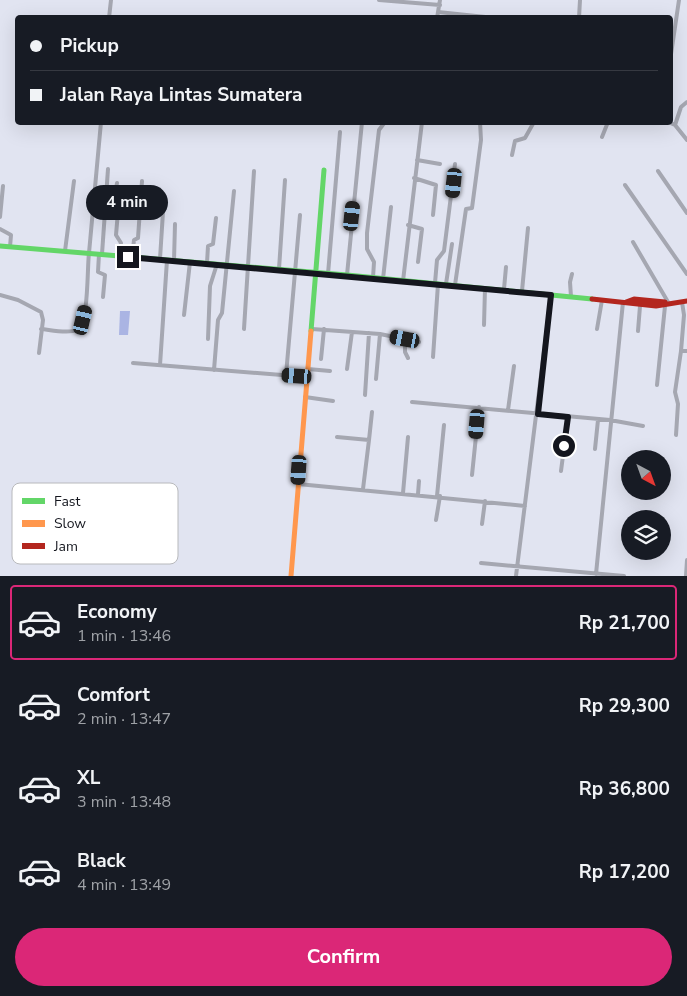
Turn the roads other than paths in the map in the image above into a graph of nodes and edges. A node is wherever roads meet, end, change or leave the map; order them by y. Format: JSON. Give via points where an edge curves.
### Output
{"nodes":[{"id":1,"x":110,"y":0,"type":"edge"},
{"id":2,"x":379,"y":0,"type":"edge"},
{"id":3,"x":580,"y":0,"type":"edge"},
{"id":4,"x":679,"y":0,"type":"edge"},
{"id":5,"x":440,"y":3,"type":"edge"},
{"id":6,"x":438,"y":12,"type":"junction"},
{"id":7,"x":109,"y":15,"type":"edge"},
{"id":8,"x":438,"y":15,"type":"edge"},
{"id":9,"x":466,"y":15,"type":"edge"},
{"id":10,"x":579,"y":15,"type":"edge"},
{"id":11,"x":673,"y":41,"type":"edge"},
{"id":12,"x":687,"y":102,"type":"edge"},
{"id":13,"x":675,"y":124,"type":"joint"},
{"id":14,"x":101,"y":125,"type":"edge"},
{"id":15,"x":362,"y":125,"type":"edge"},
{"id":16,"x":383,"y":125,"type":"edge"},
{"id":17,"x":422,"y":125,"type":"edge"},
{"id":18,"x":480,"y":125,"type":"edge"},
{"id":19,"x":532,"y":125,"type":"edge"},
{"id":20,"x":607,"y":125,"type":"edge"},
{"id":21,"x":340,"y":132,"type":"dead end"},
{"id":22,"x":602,"y":137,"type":"dead end"},
{"id":23,"x":687,"y":140,"type":"edge"},
{"id":24,"x":512,"y":155,"type":"dead end"},
{"id":25,"x":417,"y":160,"type":"junction"},
{"id":26,"x":440,"y":164,"type":"dead end"},
{"id":27,"x":455,"y":164,"type":"dead end"},
{"id":28,"x":108,"y":169,"type":"dead end"},
{"id":29,"x":324,"y":170,"type":"dead end"},
{"id":30,"x":254,"y":171,"type":"dead end"},
{"id":31,"x":658,"y":171,"type":"dead end"},
{"id":32,"x":414,"y":178,"type":"junction"},
{"id":33,"x":285,"y":180,"type":"dead end"},
{"id":34,"x":74,"y":181,"type":"dead end"},
{"id":35,"x":142,"y":181,"type":"dead end"},
{"id":36,"x":117,"y":183,"type":"dead end"},
{"id":37,"x":624,"y":185,"type":"dead end"},
{"id":38,"x":3,"y":186,"type":"dead end"},
{"id":39,"x":234,"y":191,"type":"dead end"},
{"id":40,"x":158,"y":193,"type":"dead end"},
{"id":41,"x":391,"y":207,"type":"dead end"},
{"id":42,"x":687,"y":213,"type":"edge"},
{"id":43,"x":300,"y":215,"type":"dead end"},
{"id":44,"x":433,"y":215,"type":"dead end"},
{"id":45,"x":0,"y":217,"type":"edge"},
{"id":46,"x":216,"y":218,"type":"dead end"},
{"id":47,"x":176,"y":224,"type":"dead end"},
{"id":48,"x":408,"y":225,"type":"junction"},
{"id":49,"x":528,"y":228,"type":"dead end"},
{"id":50,"x":0,"y":229,"type":"edge"},
{"id":51,"x":633,"y":242,"type":"dead end"},
{"id":52,"x":452,"y":244,"type":"dead end"},
{"id":53,"x":0,"y":246,"type":"edge"},
{"id":54,"x":10,"y":247,"type":"junction"},
{"id":55,"x":65,"y":251,"type":"junction"},
{"id":56,"x":89,"y":253,"type":"junction"},
{"id":57,"x":100,"y":254,"type":"junction"},
{"id":58,"x":118,"y":255,"type":"junction"},
{"id":59,"x":132,"y":257,"type":"junction"},
{"id":60,"x":160,"y":260,"type":"junction"},
{"id":61,"x":167,"y":260,"type":"junction"},
{"id":62,"x":174,"y":261,"type":"junction"},
{"id":63,"x":190,"y":262,"type":"junction"},
{"id":64,"x":418,"y":262,"type":"dead end"},
{"id":65,"x":207,"y":263,"type":"junction"},
{"id":66,"x":217,"y":264,"type":"junction"},
{"id":67,"x":226,"y":265,"type":"junction"},
{"id":68,"x":248,"y":267,"type":"junction"},
{"id":69,"x":506,"y":267,"type":"dead end"},
{"id":70,"x":279,"y":269,"type":"junction"},
{"id":71,"x":295,"y":271,"type":"junction"},
{"id":72,"x":317,"y":273,"type":"junction"},
{"id":73,"x":328,"y":274,"type":"junction"},
{"id":74,"x":572,"y":274,"type":"dead end"},
{"id":75,"x":687,"y":274,"type":"edge"},
{"id":76,"x":347,"y":275,"type":"junction"},
{"id":77,"x":373,"y":278,"type":"junction"},
{"id":78,"x":383,"y":279,"type":"junction"},
{"id":79,"x":403,"y":280,"type":"junction"},
{"id":80,"x":437,"y":284,"type":"junction"},
{"id":81,"x":446,"y":284,"type":"junction"},
{"id":82,"x":455,"y":285,"type":"junction"},
{"id":83,"x":485,"y":288,"type":"junction"},
{"id":84,"x":504,"y":289,"type":"junction"},
{"id":85,"x":522,"y":291,"type":"junction"},
{"id":86,"x":0,"y":295,"type":"edge"},
{"id":87,"x":551,"y":295,"type":"junction"},
{"id":88,"x":103,"y":297,"type":"dead end"},
{"id":89,"x":571,"y":297,"type":"junction"},
{"id":90,"x":602,"y":300,"type":"junction"},
{"id":91,"x":685,"y":300,"type":"edge"},
{"id":92,"x":624,"y":302,"type":"junction"},
{"id":93,"x":666,"y":304,"type":"junction"},
{"id":94,"x":640,"y":306,"type":"junction"},
{"id":95,"x":184,"y":315,"type":"dead end"},
{"id":96,"x":484,"y":325,"type":"dead end"},
{"id":97,"x":41,"y":329,"type":"junction"},
{"id":98,"x":244,"y":329,"type":"dead end"},
{"id":99,"x":312,"y":329,"type":"junction"},
{"id":100,"x":324,"y":329,"type":"junction"},
{"id":101,"x":597,"y":330,"type":"dead end"},
{"id":102,"x":638,"y":331,"type":"dead end"},
{"id":103,"x":352,"y":332,"type":"junction"},
{"id":104,"x":369,"y":333,"type":"junction"},
{"id":105,"x":380,"y":334,"type":"junction"},
{"id":106,"x":208,"y":339,"type":"dead end"},
{"id":107,"x":405,"y":339,"type":"junction"},
{"id":108,"x":419,"y":342,"type":"dead end"},
{"id":109,"x":682,"y":351,"type":"junction"},
{"id":110,"x":687,"y":351,"type":"edge"},
{"id":111,"x":39,"y":353,"type":"dead end"},
{"id":112,"x":408,"y":358,"type":"dead end"},
{"id":113,"x":432,"y":358,"type":"dead end"},
{"id":114,"x":321,"y":359,"type":"dead end"},
{"id":115,"x":133,"y":363,"type":"dead end"},
{"id":116,"x":160,"y":365,"type":"junction"},
{"id":117,"x":514,"y":366,"type":"dead end"},
{"id":118,"x":308,"y":369,"type":"junction"},
{"id":119,"x":347,"y":369,"type":"dead end"},
{"id":120,"x":214,"y":370,"type":"junction"},
{"id":121,"x":330,"y":371,"type":"dead end"},
{"id":122,"x":286,"y":375,"type":"junction"},
{"id":123,"x":307,"y":377,"type":"junction"},
{"id":124,"x":376,"y":379,"type":"dead end"},
{"id":125,"x":657,"y":384,"type":"dead end"},
{"id":126,"x":365,"y":395,"type":"dead end"},
{"id":127,"x":305,"y":397,"type":"junction"},
{"id":128,"x":333,"y":401,"type":"dead end"},
{"id":129,"x":412,"y":402,"type":"dead end"},
{"id":130,"x":479,"y":407,"type":"junction"},
{"id":131,"x":508,"y":410,"type":"junction"},
{"id":132,"x":372,"y":412,"type":"dead end"},
{"id":133,"x":538,"y":414,"type":"junction"},
{"id":134,"x":568,"y":417,"type":"junction"},
{"id":135,"x":598,"y":420,"type":"junction"},
{"id":136,"x":610,"y":420,"type":"junction"},
{"id":137,"x":444,"y":425,"type":"dead end"},
{"id":138,"x":643,"y":426,"type":"dead end"},
{"id":139,"x":676,"y":435,"type":"dead end"},
{"id":140,"x":337,"y":437,"type":"dead end"},
{"id":141,"x":408,"y":437,"type":"dead end"},
{"id":142,"x":368,"y":440,"type":"junction"},
{"id":143,"x":595,"y":449,"type":"dead end"},
{"id":144,"x":561,"y":471,"type":"dead end"},
{"id":145,"x":472,"y":475,"type":"dead end"},
{"id":146,"x":419,"y":480,"type":"dead end"},
{"id":147,"x":298,"y":484,"type":"junction"},
{"id":148,"x":363,"y":489,"type":"junction"},
{"id":149,"x":403,"y":493,"type":"junction"},
{"id":150,"x":418,"y":494,"type":"junction"},
{"id":151,"x":438,"y":496,"type":"junction"},
{"id":152,"x":485,"y":501,"type":"junction"},
{"id":153,"x":525,"y":506,"type":"junction"},
{"id":154,"x":436,"y":520,"type":"dead end"},
{"id":155,"x":482,"y":524,"type":"dead end"},
{"id":156,"x":687,"y":560,"type":"edge"},
{"id":157,"x":481,"y":563,"type":"dead end"},
{"id":158,"x":518,"y":567,"type":"junction"},
{"id":159,"x":596,"y":574,"type":"junction"},
{"id":160,"x":291,"y":576,"type":"edge"},
{"id":161,"x":516,"y":576,"type":"edge"},
{"id":162,"x":624,"y":576,"type":"edge"},
{"id":163,"x":686,"y":576,"type":"edge"}],
"edges":[{"from":1,"to":7,"type":"street"},
{"from":2,"to":5,"type":"street"},
{"from":3,"to":10,"type":"street"},
{"from":4,"to":11,"type":"street"},
{"from":5,"to":6,"type":"street"},
{"from":6,"to":8,"type":"street"},
{"from":6,"to":9,"type":"street"},
{"from":12,"to":13,"type":"street","via":[[681,107]]},
{"from":13,"to":23,"type":"street"},
{"from":14,"to":56,"type":"street"},
{"from":15,"to":76,"type":"street"},
{"from":16,"to":77,"type":"street","via":[[367,233],[367,249],[374,262]]},
{"from":17,"to":25,"type":"street"},
{"from":18,"to":82,"type":"street","via":[[472,208],[466,209]]},
{"from":19,"to":24,"type":"street","via":[[525,138],[515,141]]},
{"from":20,"to":22,"type":"street"},
{"from":21,"to":73,"type":"street"},
{"from":25,"to":26,"type":"street"},
{"from":25,"to":32,"type":"street"},
{"from":27,"to":80,"type":"street","via":[[444,251],[437,260]]},
{"from":28,"to":57,"type":"street"},
{"from":29,"to":72,"type":"main road"},
{"from":30,"to":68,"type":"street"},
{"from":31,"to":42,"type":"street"},
{"from":32,"to":44,"type":"street","via":[[436,185]]},
{"from":32,"to":48,"type":"street"},
{"from":33,"to":70,"type":"street"},
{"from":34,"to":55,"type":"street"},
{"from":35,"to":59,"type":"street","via":[[138,238],[134,240]]},
{"from":36,"to":58,"type":"street","via":[[116,234],[121,243]]},
{"from":37,"to":75,"type":"street"},
{"from":38,"to":45,"type":"street"},
{"from":39,"to":67,"type":"street"},
{"from":40,"to":60,"type":"street","via":[[164,196]]},
{"from":41,"to":78,"type":"street"},
{"from":43,"to":71,"type":"street"},
{"from":46,"to":65,"type":"street"},
{"from":47,"to":62,"type":"street"},
{"from":48,"to":64,"type":"street","via":[[422,229]]},
{"from":48,"to":79,"type":"street"},
{"from":49,"to":85,"type":"street"},
{"from":50,"to":54,"type":"street","via":[[11,235]]},
{"from":51,"to":93,"type":"street"},
{"from":52,"to":81,"type":"street"},
{"from":53,"to":54,"type":"main road"},
{"from":54,"to":55,"type":"main road"},
{"from":55,"to":56,"type":"main road"},
{"from":56,"to":57,"type":"main road"},
{"from":56,"to":97,"type":"street","via":[[86,308],[81,326],[70,331]]},
{"from":57,"to":58,"type":"main road"},
{"from":57,"to":88,"type":"street","via":[[98,272],[105,275]]},
{"from":58,"to":59,"type":"main road"},
{"from":59,"to":60,"type":"main road"},
{"from":60,"to":61,"type":"main road"},
{"from":61,"to":62,"type":"main road"},
{"from":61,"to":116,"type":"street"},
{"from":62,"to":63,"type":"main road"},
{"from":63,"to":65,"type":"main road"},
{"from":63,"to":95,"type":"street"},
{"from":65,"to":66,"type":"main road"},
{"from":66,"to":67,"type":"main road"},
{"from":66,"to":106,"type":"street","via":[[210,289]]},
{"from":67,"to":68,"type":"main road"},
{"from":67,"to":120,"type":"street"},
{"from":68,"to":70,"type":"main road"},
{"from":68,"to":98,"type":"street"},
{"from":69,"to":84,"type":"street"},
{"from":70,"to":71,"type":"main road"},
{"from":71,"to":72,"type":"main road"},
{"from":71,"to":122,"type":"street"},
{"from":72,"to":73,"type":"main road"},
{"from":72,"to":99,"type":"main road"},
{"from":73,"to":76,"type":"main road"},
{"from":74,"to":89,"type":"street"},
{"from":76,"to":77,"type":"main road"},
{"from":77,"to":78,"type":"main road"},
{"from":78,"to":79,"type":"main road"},
{"from":79,"to":80,"type":"main road"},
{"from":80,"to":81,"type":"main road"},
{"from":80,"to":113,"type":"street"},
{"from":81,"to":82,"type":"main road"},
{"from":82,"to":83,"type":"main road"},
{"from":83,"to":84,"type":"main road"},
{"from":83,"to":96,"type":"street"},
{"from":84,"to":85,"type":"main road"},
{"from":85,"to":87,"type":"main road"},
{"from":86,"to":97,"type":"street","via":[[39,310],[43,318]]},
{"from":87,"to":89,"type":"main road"},
{"from":87,"to":133,"type":"street"},
{"from":89,"to":90,"type":"main road"},
{"from":90,"to":92,"type":"main road"},
{"from":90,"to":101,"type":"street"},
{"from":91,"to":93,"type":"main road"},
{"from":91,"to":109,"type":"street"},
{"from":92,"to":93,"type":"main road","via":[[634,299]]},
{"from":92,"to":94,"type":"main road"},
{"from":92,"to":136,"type":"street"},
{"from":93,"to":94,"type":"main road"},
{"from":93,"to":125,"type":"street"},
{"from":94,"to":102,"type":"street"},
{"from":97,"to":111,"type":"street"},
{"from":99,"to":100,"type":"street"},
{"from":99,"to":118,"type":"main road"},
{"from":100,"to":103,"type":"street"},
{"from":100,"to":114,"type":"street"},
{"from":103,"to":104,"type":"street"},
{"from":103,"to":119,"type":"street"},
{"from":104,"to":105,"type":"street"},
{"from":104,"to":126,"type":"street"},
{"from":105,"to":107,"type":"street"},
{"from":105,"to":124,"type":"street"},
{"from":107,"to":108,"type":"street"},
{"from":107,"to":112,"type":"street"},
{"from":109,"to":110,"type":"street"},
{"from":109,"to":139,"type":"street","via":[[675,392],[678,404]]},
{"from":115,"to":116,"type":"street"},
{"from":116,"to":120,"type":"street"},
{"from":117,"to":131,"type":"street"},
{"from":118,"to":121,"type":"street"},
{"from":118,"to":123,"type":"main road"},
{"from":120,"to":122,"type":"street"},
{"from":122,"to":123,"type":"street"},
{"from":123,"to":127,"type":"main road"},
{"from":127,"to":128,"type":"street"},
{"from":127,"to":147,"type":"main road"},
{"from":129,"to":130,"type":"street"},
{"from":130,"to":131,"type":"street"},
{"from":130,"to":145,"type":"street"},
{"from":131,"to":133,"type":"street"},
{"from":132,"to":142,"type":"street"},
{"from":133,"to":134,"type":"street"},
{"from":133,"to":153,"type":"street"},
{"from":134,"to":135,"type":"street"},
{"from":134,"to":144,"type":"street"},
{"from":135,"to":136,"type":"street"},
{"from":135,"to":143,"type":"street"},
{"from":136,"to":138,"type":"street"},
{"from":136,"to":159,"type":"street"},
{"from":137,"to":151,"type":"street"},
{"from":140,"to":142,"type":"street"},
{"from":141,"to":149,"type":"street"},
{"from":142,"to":148,"type":"street"},
{"from":146,"to":150,"type":"street"},
{"from":147,"to":148,"type":"street"},
{"from":147,"to":160,"type":"main road"},
{"from":148,"to":149,"type":"street"},
{"from":149,"to":150,"type":"street"},
{"from":150,"to":151,"type":"street"},
{"from":151,"to":152,"type":"street"},
{"from":151,"to":154,"type":"street"},
{"from":152,"to":153,"type":"street"},
{"from":152,"to":155,"type":"street"},
{"from":153,"to":158,"type":"street"},
{"from":156,"to":163,"type":"street"},
{"from":157,"to":158,"type":"street"},
{"from":158,"to":159,"type":"street"},
{"from":158,"to":161,"type":"street"},
{"from":159,"to":162,"type":"street"}]}
